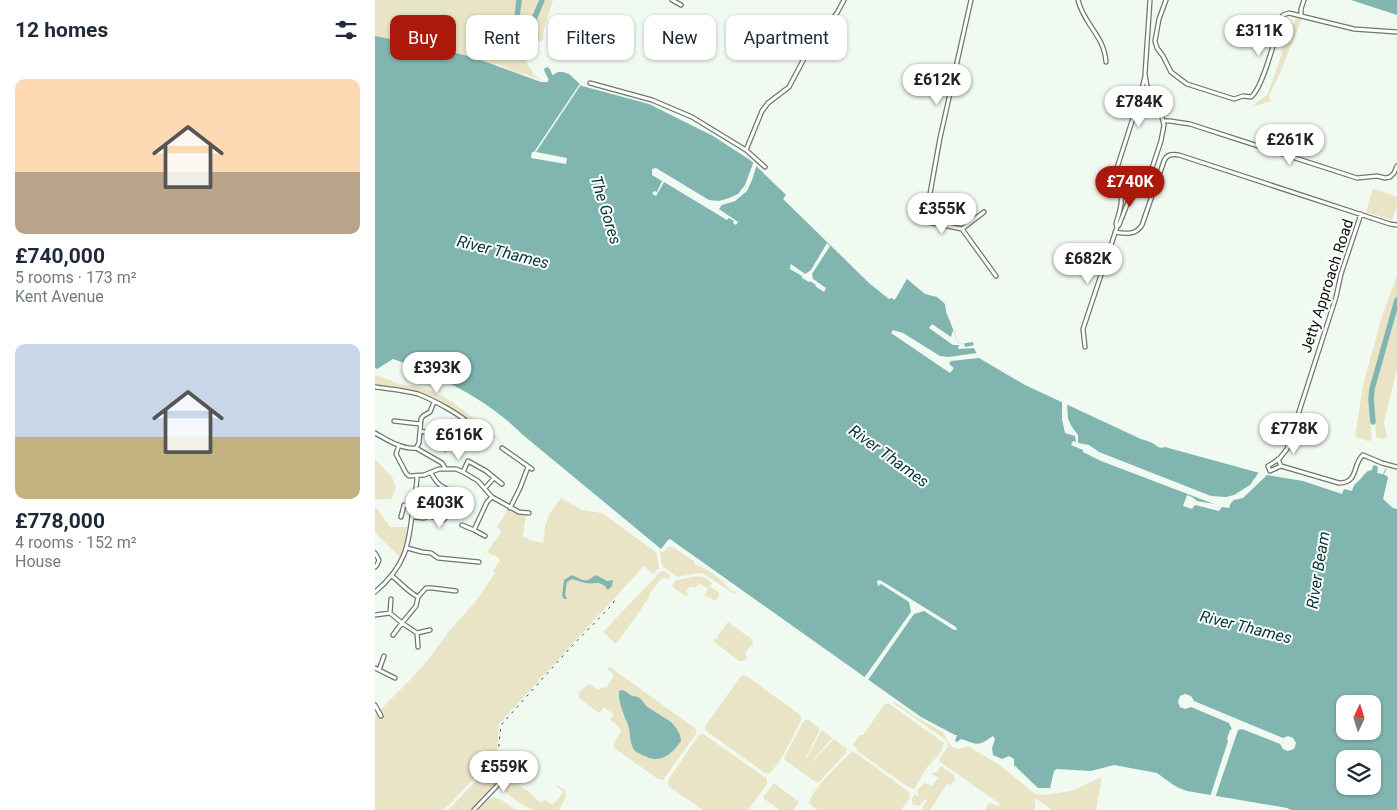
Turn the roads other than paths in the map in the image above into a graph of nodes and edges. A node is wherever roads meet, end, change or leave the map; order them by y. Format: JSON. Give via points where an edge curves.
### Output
{"nodes":[{"id":1,"x":672,"y":0,"type":"edge"},
{"id":2,"x":844,"y":0,"type":"edge"},
{"id":3,"x":971,"y":0,"type":"edge"},
{"id":4,"x":1078,"y":0,"type":"edge"},
{"id":5,"x":1150,"y":0,"type":"edge"},
{"id":6,"x":1166,"y":0,"type":"edge"},
{"id":7,"x":1304,"y":0,"type":"edge"},
{"id":8,"x":681,"y":5,"type":"dead end"},
{"id":9,"x":836,"y":15,"type":"edge"},
{"id":10,"x":1301,"y":16,"type":"junction"},
{"id":11,"x":1397,"y":32,"type":"edge"},
{"id":12,"x":804,"y":60,"type":"edge"},
{"id":13,"x":1106,"y":62,"type":"dead end"},
{"id":14,"x":1145,"y":74,"type":"junction"},
{"id":15,"x":590,"y":83,"type":"dead end"},
{"id":16,"x":1151,"y":98,"type":"junction"},
{"id":17,"x":1139,"y":99,"type":"junction"},
{"id":18,"x":1164,"y":121,"type":"junction"},
{"id":19,"x":746,"y":150,"type":"junction"},
{"id":20,"x":1397,"y":166,"type":"edge"},
{"id":21,"x":765,"y":167,"type":"dead end"},
{"id":22,"x":1151,"y":170,"type":"junction"},
{"id":23,"x":1117,"y":181,"type":"junction"},
{"id":24,"x":1118,"y":186,"type":"junction"},
{"id":25,"x":1135,"y":188,"type":"junction"},
{"id":26,"x":1121,"y":193,"type":"junction"},
{"id":27,"x":1134,"y":196,"type":"junction"},
{"id":28,"x":984,"y":212,"type":"dead end"},
{"id":29,"x":1361,"y":214,"type":"junction"},
{"id":30,"x":1397,"y":225,"type":"edge"},
{"id":31,"x":1117,"y":227,"type":"junction"},
{"id":32,"x":961,"y":229,"type":"junction"},
{"id":33,"x":1115,"y":232,"type":"junction"},
{"id":34,"x":996,"y":276,"type":"dead end"},
{"id":35,"x":1085,"y":347,"type":"dead end"},
{"id":36,"x":375,"y":386,"type":"edge"},
{"id":37,"x":434,"y":402,"type":"junction"},
{"id":38,"x":394,"y":421,"type":"dead end"},
{"id":39,"x":420,"y":424,"type":"junction"},
{"id":40,"x":420,"y":431,"type":"junction"},
{"id":41,"x":471,"y":432,"type":"dead end"},
{"id":42,"x":375,"y":433,"type":"edge"},
{"id":43,"x":447,"y":444,"type":"junction"},
{"id":44,"x":399,"y":445,"type":"junction"},
{"id":45,"x":416,"y":448,"type":"junction"},
{"id":46,"x":453,"y":448,"type":"dead end"},
{"id":47,"x":501,"y":448,"type":"dead end"},
{"id":48,"x":445,"y":449,"type":"dead end"},
{"id":49,"x":1278,"y":459,"type":"junction"},
{"id":50,"x":1281,"y":466,"type":"junction"},
{"id":51,"x":1397,"y":467,"type":"edge"},
{"id":52,"x":445,"y":468,"type":"junction"},
{"id":53,"x":463,"y":472,"type":"junction"},
{"id":54,"x":431,"y":473,"type":"junction"},
{"id":55,"x":417,"y":476,"type":"junction"},
{"id":56,"x":493,"y":477,"type":"junction"},
{"id":57,"x":502,"y":484,"type":"dead end"},
{"id":58,"x":485,"y":488,"type":"junction"},
{"id":59,"x":453,"y":496,"type":"dead end"},
{"id":60,"x":492,"y":497,"type":"junction"},
{"id":61,"x":413,"y":506,"type":"junction"},
{"id":62,"x":510,"y":508,"type":"junction"},
{"id":63,"x":529,"y":513,"type":"dead end"},
{"id":64,"x":401,"y":517,"type":"dead end"},
{"id":65,"x":412,"y":517,"type":"junction"},
{"id":66,"x":446,"y":517,"type":"dead end"},
{"id":67,"x":462,"y":525,"type":"dead end"},
{"id":68,"x":474,"y":530,"type":"junction"},
{"id":69,"x":485,"y":536,"type":"dead end"},
{"id":70,"x":407,"y":548,"type":"junction"},
{"id":71,"x":375,"y":553,"type":"edge"},
{"id":72,"x":479,"y":562,"type":"dead end"},
{"id":73,"x":375,"y":567,"type":"edge"},
{"id":74,"x":392,"y":576,"type":"junction"},
{"id":75,"x":456,"y":591,"type":"dead end"},
{"id":76,"x":375,"y":592,"type":"edge"},
{"id":77,"x":418,"y":597,"type":"junction"},
{"id":78,"x":391,"y":599,"type":"dead end"},
{"id":79,"x":390,"y":613,"type":"junction"},
{"id":80,"x":375,"y":615,"type":"edge"},
{"id":81,"x":402,"y":623,"type":"junction"},
{"id":82,"x":430,"y":630,"type":"dead end"},
{"id":83,"x":417,"y":633,"type":"junction"},
{"id":84,"x":393,"y":635,"type":"dead end"},
{"id":85,"x":418,"y":647,"type":"dead end"},
{"id":86,"x":384,"y":656,"type":"dead end"},
{"id":87,"x":377,"y":669,"type":"edge"},
{"id":88,"x":395,"y":678,"type":"dead end"},
{"id":89,"x":375,"y":706,"type":"edge"},
{"id":90,"x":381,"y":716,"type":"dead end"},
{"id":91,"x":514,"y":769,"type":"dead end"},
{"id":92,"x":475,"y":810,"type":"edge"}],
"edges":[{"from":1,"to":8,"type":"street"},
{"from":2,"to":9,"type":"street"},
{"from":3,"to":32,"type":"street","via":[[926,216],[927,222]]},
{"from":4,"to":13,"type":"street","via":[[1102,43]]},
{"from":5,"to":14,"type":"street"},
{"from":6,"to":10,"type":"street","via":[[1155,41],[1167,67],[1187,84],[1234,99],[1254,94],[1283,15]]},
{"from":7,"to":10,"type":"street"},
{"from":10,"to":11,"type":"street","via":[[1354,29]]},
{"from":12,"to":19,"type":"street","via":[[789,87],[762,110]]},
{"from":14,"to":16,"type":"street"},
{"from":14,"to":17,"type":"street"},
{"from":15,"to":19,"type":"street","via":[[653,100],[692,117]]},
{"from":16,"to":17,"type":"street","via":[[1145,95]]},
{"from":16,"to":18,"type":"street"},
{"from":17,"to":23,"type":"street","via":[[1118,163]]},
{"from":18,"to":20,"type":"street","via":[[1190,124],[1357,178],[1390,177]]},
{"from":18,"to":22,"type":"street"},
{"from":19,"to":21,"type":"street"},
{"from":22,"to":25,"type":"street"},
{"from":22,"to":27,"type":"street","via":[[1145,185]]},
{"from":23,"to":24,"type":"street"},
{"from":23,"to":25,"type":"street"},
{"from":24,"to":25,"type":"street","via":[[1129,190]]},
{"from":24,"to":26,"type":"street"},
{"from":26,"to":27,"type":"street"},
{"from":26,"to":31,"type":"street"},
{"from":27,"to":31,"type":"street"},
{"from":28,"to":32,"type":"street"},
{"from":29,"to":30,"type":"street"},
{"from":29,"to":33,"type":"street","via":[[1172,154],[1164,161],[1140,229],[1130,233]]},
{"from":29,"to":49,"type":"street","name":"Jetty Approach Road","via":[[1287,449]]},
{"from":31,"to":33,"type":"street"},
{"from":32,"to":34,"type":"street"},
{"from":33,"to":35,"type":"street","via":[[1083,328]]},
{"from":36,"to":37,"type":"street","via":[[417,394]]},
{"from":37,"to":39,"type":"street"},
{"from":37,"to":41,"type":"street","via":[[467,421]]},
{"from":38,"to":39,"type":"street"},
{"from":39,"to":40,"type":"street"},
{"from":40,"to":43,"type":"street"},
{"from":40,"to":45,"type":"street"},
{"from":42,"to":44,"type":"street"},
{"from":43,"to":46,"type":"street"},
{"from":43,"to":48,"type":"street"},
{"from":44,"to":45,"type":"street"},
{"from":44,"to":55,"type":"street","via":[[396,454],[406,473]]},
{"from":45,"to":52,"type":"street"},
{"from":47,"to":62,"type":"street","via":[[530,468]]},
{"from":49,"to":50,"type":"street"},
{"from":49,"to":50,"type":"street","via":[[1268,466],[1270,470]]},
{"from":50,"to":51,"type":"street","via":[[1339,483],[1350,481],[1363,456]]},
{"from":52,"to":53,"type":"street"},
{"from":52,"to":54,"type":"street"},
{"from":53,"to":56,"type":"street","via":[[468,461]]},
{"from":53,"to":58,"type":"street"},
{"from":54,"to":55,"type":"street"},
{"from":54,"to":59,"type":"street","via":[[441,487],[456,493]]},
{"from":55,"to":61,"type":"street"},
{"from":56,"to":57,"type":"street"},
{"from":56,"to":58,"type":"street"},
{"from":58,"to":60,"type":"street"},
{"from":60,"to":62,"type":"street"},
{"from":60,"to":68,"type":"street"},
{"from":61,"to":64,"type":"street","via":[[404,505]]},
{"from":61,"to":65,"type":"street"},
{"from":62,"to":63,"type":"street"},
{"from":65,"to":66,"type":"street","via":[[429,516],[443,520]]},
{"from":65,"to":70,"type":"street"},
{"from":67,"to":68,"type":"street"},
{"from":68,"to":69,"type":"street"},
{"from":70,"to":72,"type":"street","via":[[431,553],[438,558]]},
{"from":70,"to":74,"type":"street"},
{"from":71,"to":73,"type":"street","via":[[379,560]]},
{"from":74,"to":76,"type":"street"},
{"from":74,"to":77,"type":"street"},
{"from":75,"to":77,"type":"street","via":[[426,588]]},
{"from":77,"to":81,"type":"street","via":[[416,606]]},
{"from":78,"to":79,"type":"street"},
{"from":79,"to":80,"type":"street"},
{"from":79,"to":81,"type":"street"},
{"from":81,"to":83,"type":"street"},
{"from":81,"to":84,"type":"street"},
{"from":82,"to":83,"type":"street"},
{"from":83,"to":85,"type":"street"},
{"from":86,"to":87,"type":"street"},
{"from":87,"to":88,"type":"street"},
{"from":89,"to":90,"type":"street"},
{"from":91,"to":92,"type":"street"}]}
